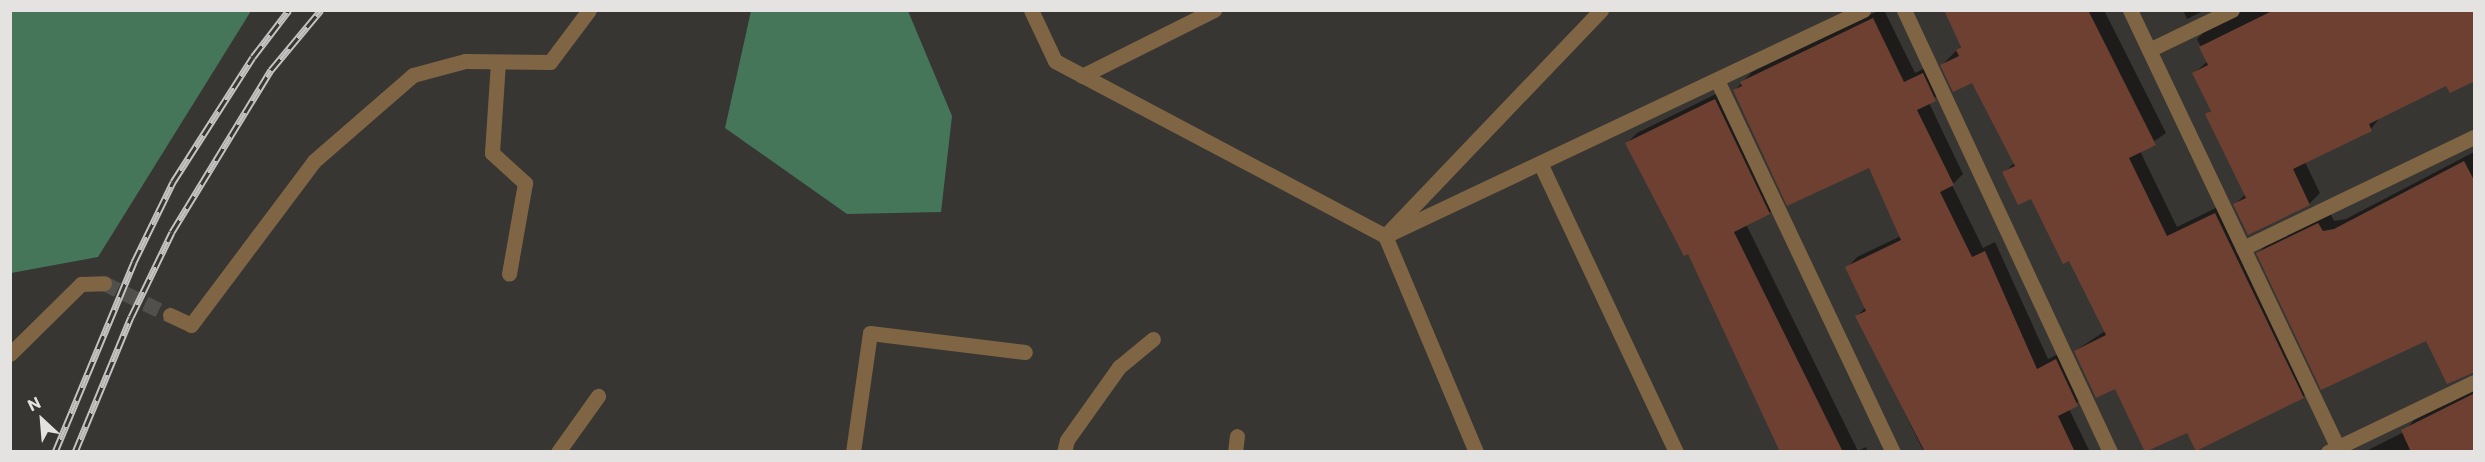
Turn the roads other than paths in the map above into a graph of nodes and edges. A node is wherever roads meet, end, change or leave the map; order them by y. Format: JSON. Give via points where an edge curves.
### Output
{"nodes":[{"id":1,"x":589,"y":10,"type":"edge"},
{"id":2,"x":1031,"y":10,"type":"edge"},
{"id":3,"x":1214,"y":10,"type":"edge"},
{"id":4,"x":1863,"y":10,"type":"edge"},
{"id":5,"x":1904,"y":10,"type":"edge"},
{"id":6,"x":2130,"y":10,"type":"edge"},
{"id":7,"x":2232,"y":10,"type":"edge"},
{"id":8,"x":1593,"y":14,"type":"edge"},
{"id":9,"x":2149,"y":50,"type":"junction"},
{"id":10,"x":498,"y":62,"type":"junction"},
{"id":11,"x":1082,"y":76,"type":"junction"},
{"id":12,"x":1717,"y":80,"type":"junction"},
{"id":13,"x":2475,"y":137,"type":"edge"},
{"id":14,"x":1540,"y":163,"type":"junction"},
{"id":15,"x":1385,"y":236,"type":"junction"},
{"id":16,"x":2243,"y":248,"type":"junction"},
{"id":17,"x":509,"y":274,"type":"dead end"},
{"id":18,"x":105,"y":283,"type":"tunnel mouth"},
{"id":19,"x":170,"y":315,"type":"tunnel mouth"},
{"id":20,"x":1153,"y":339,"type":"dead end"},
{"id":21,"x":1024,"y":352,"type":"dead end"},
{"id":22,"x":10,"y":354,"type":"edge"},
{"id":23,"x":2475,"y":382,"type":"edge"},
{"id":24,"x":598,"y":396,"type":"dead end"},
{"id":25,"x":1237,"y":436,"type":"dead end"},
{"id":26,"x":2336,"y":450,"type":"edge"},
{"id":27,"x":558,"y":452,"type":"edge"},
{"id":28,"x":853,"y":452,"type":"edge"},
{"id":29,"x":1064,"y":452,"type":"edge"},
{"id":30,"x":1235,"y":452,"type":"edge"},
{"id":31,"x":1476,"y":452,"type":"edge"},
{"id":32,"x":1676,"y":452,"type":"edge"},
{"id":33,"x":1893,"y":452,"type":"edge"},
{"id":34,"x":2110,"y":452,"type":"edge"}],
"edges":[{"from":1,"to":10,"type":"street","via":[[550,62]]},
{"from":2,"to":11,"type":"street","via":[[1055,62]]},
{"from":3,"to":11,"type":"street"},
{"from":4,"to":12,"type":"street"},
{"from":5,"to":34,"type":"street"},
{"from":6,"to":9,"type":"street"},
{"from":7,"to":9,"type":"street"},
{"from":8,"to":15,"type":"street"},
{"from":9,"to":16,"type":"street"},
{"from":10,"to":17,"type":"street","via":[[492,153],[525,183]]},
{"from":10,"to":19,"type":"street","via":[[465,61],[413,75],[314,161],[191,325]]},
{"from":11,"to":15,"type":"street"},
{"from":12,"to":14,"type":"street"},
{"from":12,"to":33,"type":"street"},
{"from":13,"to":16,"type":"street"},
{"from":14,"to":15,"type":"street"},
{"from":14,"to":32,"type":"street"},
{"from":15,"to":31,"type":"street"},
{"from":16,"to":26,"type":"street"},
{"from":18,"to":22,"type":"street","via":[[81,284]]},
{"from":20,"to":29,"type":"street","via":[[1119,367],[1067,440]]},
{"from":21,"to":28,"type":"street","via":[[870,333]]},
{"from":23,"to":26,"type":"street"},
{"from":24,"to":27,"type":"street"},
{"from":25,"to":30,"type":"street"}]}
